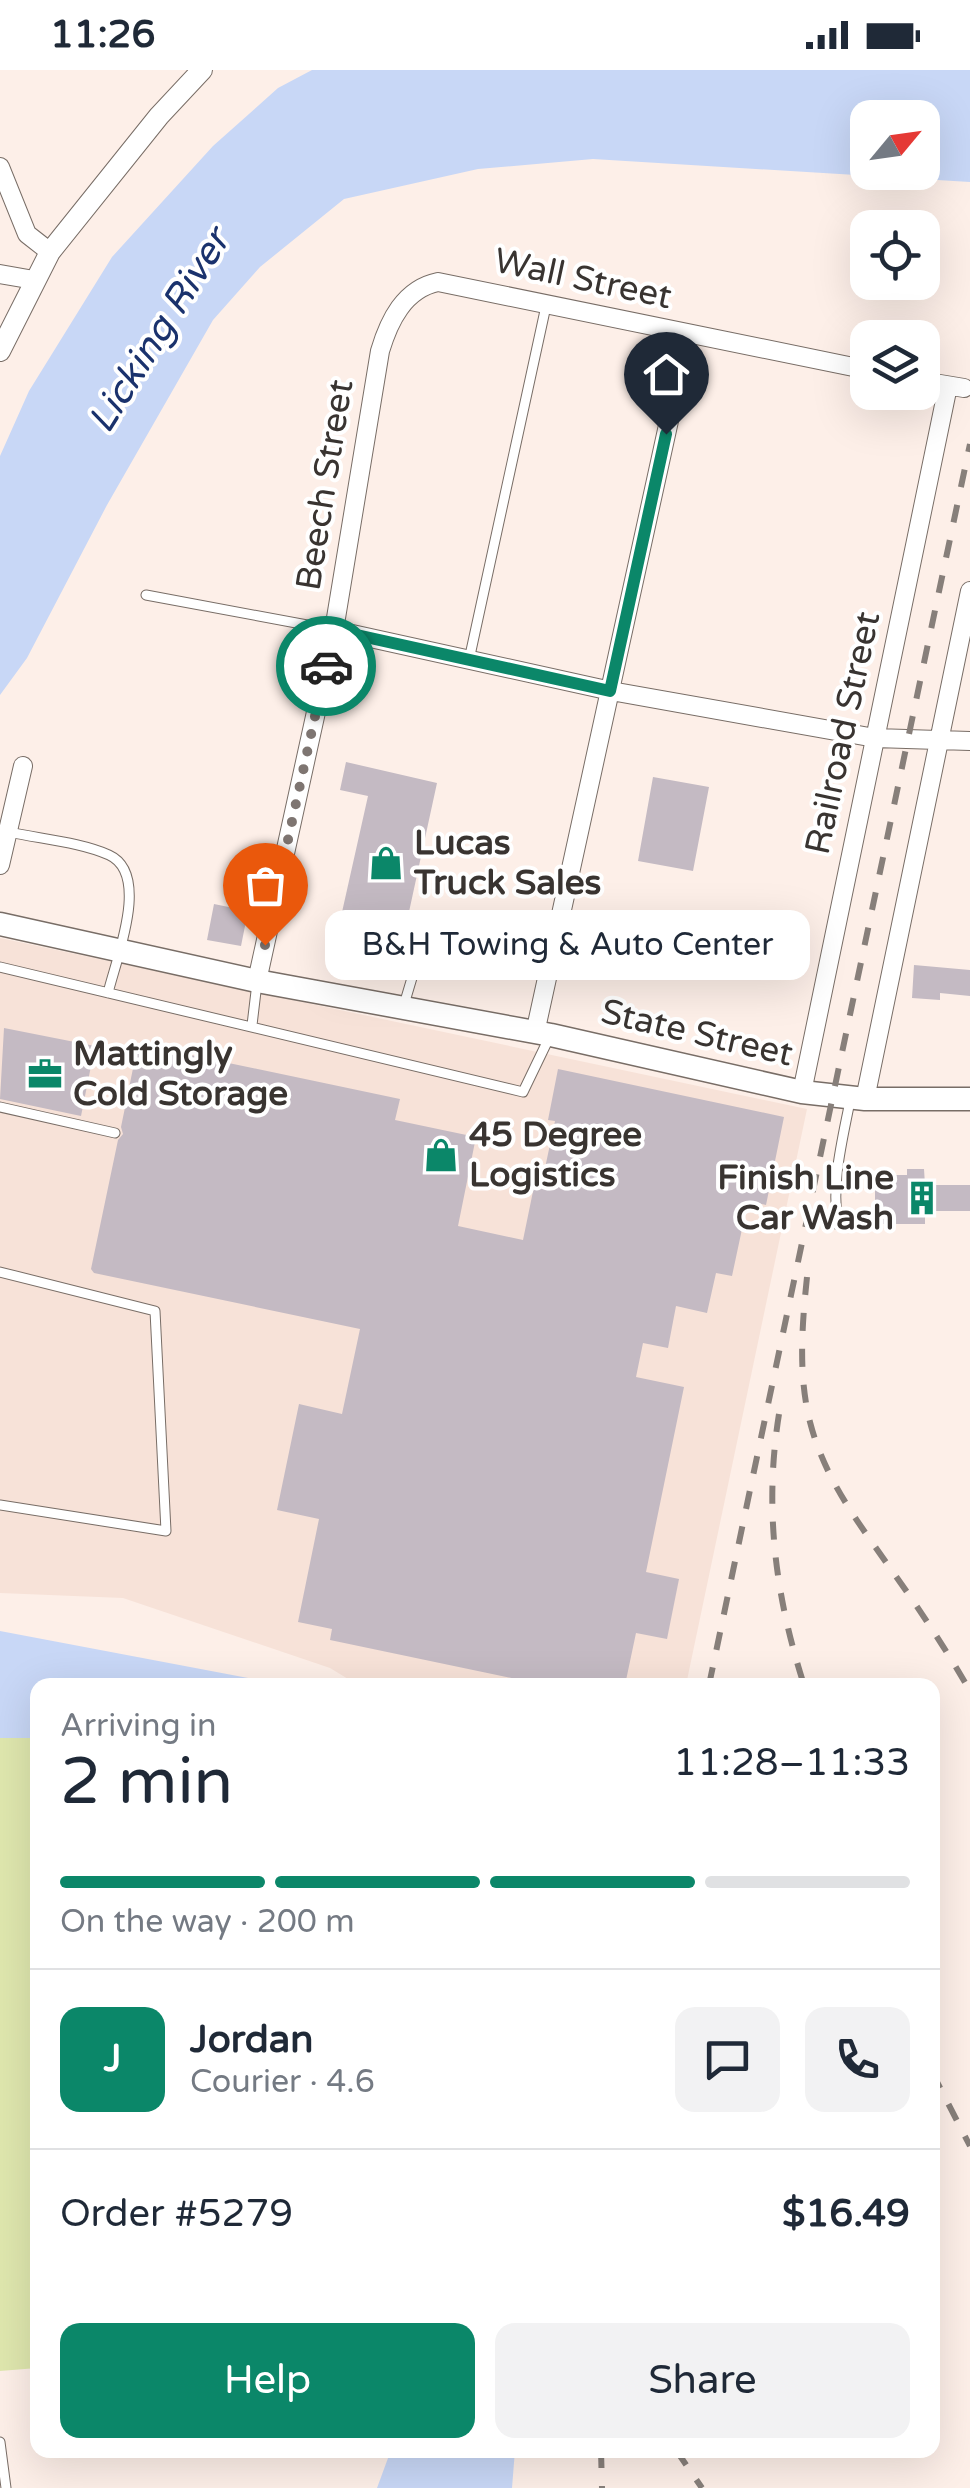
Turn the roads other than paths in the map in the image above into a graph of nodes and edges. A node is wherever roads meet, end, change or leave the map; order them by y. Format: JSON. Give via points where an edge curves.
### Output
{"nodes":[{"id":1,"x":202,"y":70,"type":"edge"},
{"id":2,"x":0,"y":168,"type":"edge"},
{"id":3,"x":50,"y":252,"type":"junction"},
{"id":4,"x":0,"y":274,"type":"edge"},
{"id":5,"x":34,"y":280,"type":"junction"},
{"id":6,"x":407,"y":298,"type":"joint"},
{"id":7,"x":546,"y":306,"type":"junction"},
{"id":8,"x":688,"y":334,"type":"junction"},
{"id":9,"x":0,"y":351,"type":"edge"},
{"id":10,"x":850,"y":366,"type":"edge"},
{"id":11,"x":940,"y":384,"type":"edge"},
{"id":12,"x":970,"y":590,"type":"edge"},
{"id":13,"x":146,"y":595,"type":"dead end"},
{"id":14,"x":334,"y":630,"type":"junction"},
{"id":15,"x":469,"y":660,"type":"junction"},
{"id":16,"x":610,"y":691,"type":"junction"},
{"id":17,"x":875,"y":738,"type":"junction"},
{"id":18,"x":939,"y":742,"type":"junction"},
{"id":19,"x":970,"y":742,"type":"edge"},
{"id":20,"x":24,"y":766,"type":"dead end"},
{"id":21,"x":8,"y":832,"type":"junction"},
{"id":22,"x":0,"y":865,"type":"edge"},
{"id":23,"x":0,"y":924,"type":"edge"},
{"id":24,"x":118,"y":950,"type":"junction"},
{"id":25,"x":549,"y":962,"type":"junction"},
{"id":26,"x":0,"y":966,"type":"edge"},
{"id":27,"x":257,"y":981,"type":"junction"},
{"id":28,"x":108,"y":993,"type":"junction"},
{"id":29,"x":402,"y":1008,"type":"junction"},
{"id":30,"x":252,"y":1025,"type":"junction"},
{"id":31,"x":543,"y":1034,"type":"junction"},
{"id":32,"x":802,"y":1092,"type":"junction"},
{"id":33,"x":970,"y":1098,"type":"edge"},
{"id":34,"x":858,"y":1099,"type":"junction"},
{"id":35,"x":0,"y":1107,"type":"edge"},
{"id":36,"x":115,"y":1133,"type":"dead end"},
{"id":37,"x":838,"y":1225,"type":"dead end"},
{"id":38,"x":0,"y":1272,"type":"edge"},
{"id":39,"x":0,"y":1505,"type":"edge"},
{"id":40,"x":0,"y":2442,"type":"edge"},
{"id":41,"x":6,"y":2488,"type":"edge"}],
"edges":[{"from":1,"to":3,"type":"street"},
{"from":2,"to":3,"type":"street","via":[[27,234]]},
{"from":3,"to":5,"type":"street"},
{"from":4,"to":5,"type":"street"},
{"from":5,"to":9,"type":"street"},
{"from":6,"to":7,"type":"street","name":"Wall Street","via":[[438,282]]},
{"from":6,"to":14,"type":"street","name":"Beech Street","via":[[380,352]]},
{"from":7,"to":8,"type":"street","name":"Wall Street"},
{"from":7,"to":15,"type":"lane"},
{"from":8,"to":10,"type":"street","name":"Wall Street"},
{"from":8,"to":16,"type":"street"},
{"from":11,"to":17,"type":"street","name":"Railroad Street","via":[[956,387]]},
{"from":12,"to":18,"type":"street"},
{"from":13,"to":14,"type":"lane"},
{"from":14,"to":15,"type":"street"},
{"from":14,"to":27,"type":"street","name":"Beech Street"},
{"from":15,"to":16,"type":"street"},
{"from":16,"to":17,"type":"street"},
{"from":16,"to":25,"type":"street"},
{"from":17,"to":18,"type":"street"},
{"from":17,"to":32,"type":"street","name":"Railroad Street"},
{"from":18,"to":19,"type":"street"},
{"from":18,"to":34,"type":"street"},
{"from":20,"to":21,"type":"street"},
{"from":21,"to":22,"type":"street"},
{"from":21,"to":24,"type":"lane","via":[[110,855],[124,867],[132,890]]},
{"from":23,"to":24,"type":"main road","name":"State Street"},
{"from":24,"to":27,"type":"main road","name":"State Street"},
{"from":24,"to":28,"type":"lane"},
{"from":25,"to":29,"type":"lane","via":[[426,932]]},
{"from":25,"to":31,"type":"street"},
{"from":26,"to":28,"type":"lane"},
{"from":27,"to":29,"type":"main road","name":"State Street"},
{"from":27,"to":30,"type":"lane"},
{"from":28,"to":30,"type":"lane"},
{"from":29,"to":31,"type":"main road","name":"State Street"},
{"from":30,"to":31,"type":"lane","via":[[523,1092]]},
{"from":31,"to":32,"type":"main road","name":"State Street"},
{"from":32,"to":34,"type":"main road","name":"State Street"},
{"from":33,"to":34,"type":"main road","name":"State Street"},
{"from":34,"to":37,"type":"lane","via":[[837,1164]]},
{"from":35,"to":36,"type":"lane"},
{"from":38,"to":39,"type":"lane","via":[[155,1311],[166,1531]]},
{"from":40,"to":41,"type":"lane"}]}
